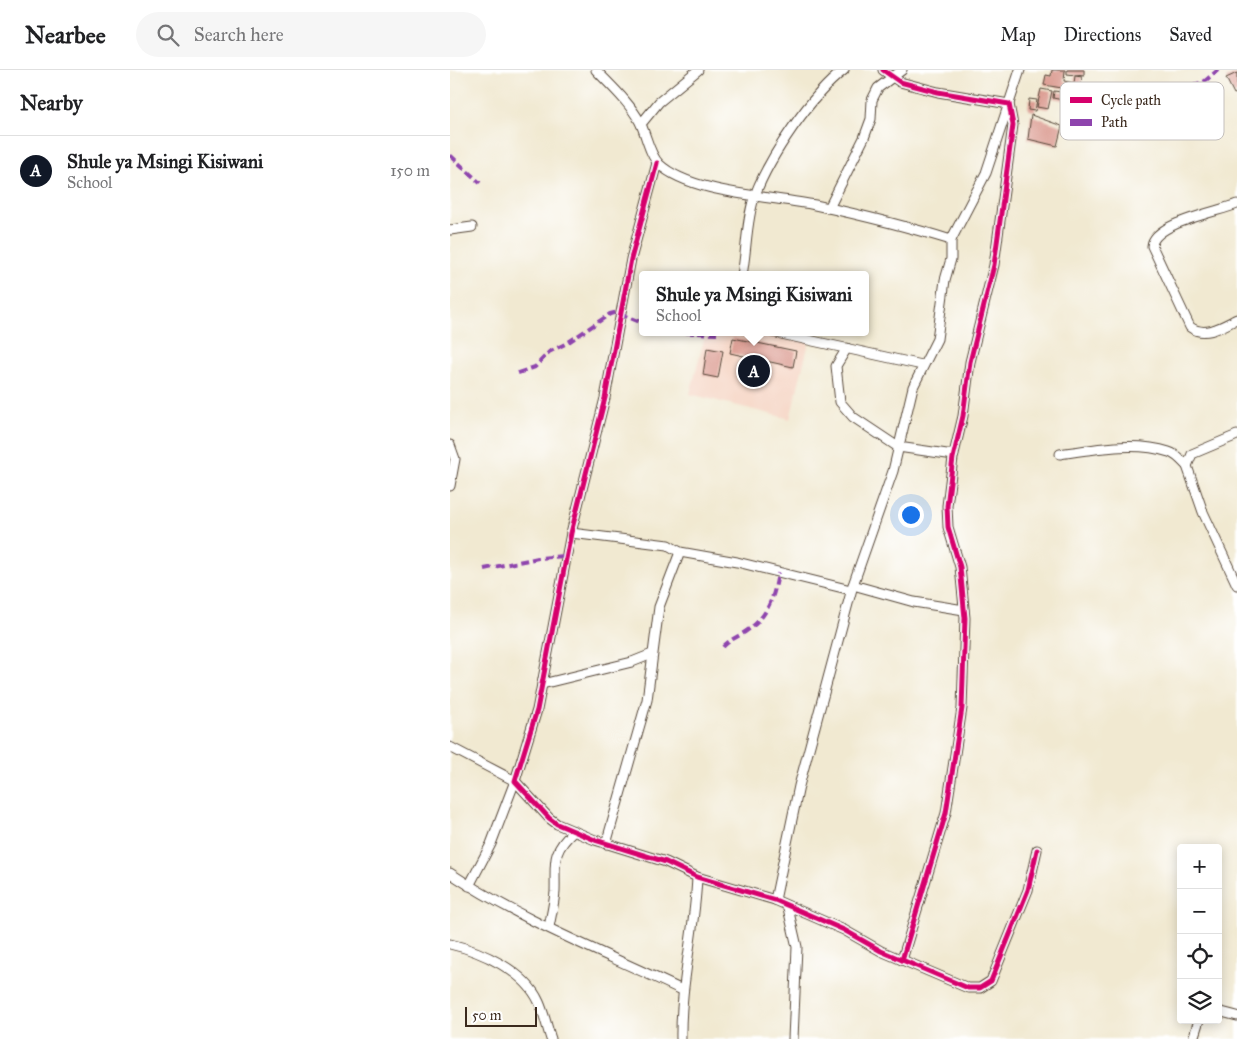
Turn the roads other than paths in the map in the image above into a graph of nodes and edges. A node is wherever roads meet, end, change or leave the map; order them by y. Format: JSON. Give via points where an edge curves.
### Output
{"nodes":[{"id":1,"x":596,"y":70,"type":"edge"},
{"id":2,"x":698,"y":70,"type":"edge"},
{"id":3,"x":844,"y":70,"type":"edge"},
{"id":4,"x":883,"y":70,"type":"edge"},
{"id":5,"x":1020,"y":70,"type":"edge"},
{"id":6,"x":898,"y":73,"type":"edge"},
{"id":7,"x":1009,"y":104,"type":"junction"},
{"id":8,"x":641,"y":124,"type":"junction"},
{"id":9,"x":657,"y":163,"type":"junction"},
{"id":10,"x":755,"y":195,"type":"junction"},
{"id":11,"x":1237,"y":204,"type":"edge"},
{"id":12,"x":829,"y":208,"type":"junction"},
{"id":13,"x":472,"y":227,"type":"dead end"},
{"id":14,"x":450,"y":230,"type":"edge"},
{"id":15,"x":951,"y":240,"type":"junction"},
{"id":16,"x":743,"y":271,"type":"edge"},
{"id":17,"x":1237,"y":319,"type":"edge"},
{"id":18,"x":791,"y":336,"type":"edge"},
{"id":19,"x":847,"y":348,"type":"junction"},
{"id":20,"x":922,"y":365,"type":"junction"},
{"id":21,"x":1237,"y":435,"type":"edge"},
{"id":22,"x":450,"y":445,"type":"edge"},
{"id":23,"x":898,"y":447,"type":"junction"},
{"id":24,"x":1060,"y":454,"type":"dead end"},
{"id":25,"x":954,"y":455,"type":"junction"},
{"id":26,"x":1187,"y":466,"type":"junction"},
{"id":27,"x":450,"y":486,"type":"edge"},
{"id":28,"x":571,"y":533,"type":"junction"},
{"id":29,"x":680,"y":552,"type":"junction"},
{"id":30,"x":1237,"y":585,"type":"edge"},
{"id":31,"x":852,"y":587,"type":"junction"},
{"id":32,"x":964,"y":610,"type":"junction"},
{"id":33,"x":652,"y":654,"type":"junction"},
{"id":34,"x":542,"y":684,"type":"junction"},
{"id":35,"x":450,"y":747,"type":"edge"},
{"id":36,"x":515,"y":781,"type":"junction"},
{"id":37,"x":574,"y":831,"type":"junction"},
{"id":38,"x":606,"y":844,"type":"junction"},
{"id":39,"x":1037,"y":850,"type":"dead end"},
{"id":40,"x":450,"y":874,"type":"edge"},
{"id":41,"x":697,"y":877,"type":"junction"},
{"id":42,"x":469,"y":886,"type":"junction"},
{"id":43,"x":775,"y":900,"type":"junction"},
{"id":44,"x":788,"y":908,"type":"junction"},
{"id":45,"x":549,"y":927,"type":"junction"},
{"id":46,"x":450,"y":944,"type":"edge"},
{"id":47,"x":902,"y":960,"type":"junction"},
{"id":48,"x":682,"y":990,"type":"junction"},
{"id":49,"x":1222,"y":1012,"type":"edge"},
{"id":50,"x":1237,"y":1016,"type":"edge"},
{"id":51,"x":1198,"y":1024,"type":"edge"},
{"id":52,"x":551,"y":1039,"type":"edge"},
{"id":53,"x":681,"y":1039,"type":"edge"},
{"id":54,"x":793,"y":1039,"type":"edge"},
{"id":55,"x":1193,"y":1039,"type":"edge"}],
"edges":[{"from":1,"to":8,"type":"street"},
{"from":2,"to":8,"type":"street","via":[[659,102]]},
{"from":3,"to":10,"type":"street","via":[[820,92],[784,138]]},
{"from":4,"to":6,"type":"street"},
{"from":5,"to":7,"type":"street"},
{"from":6,"to":7,"type":"street","via":[[900,82]]},
{"from":6,"to":12,"type":"street","via":[[878,88],[872,100],[871,120],[864,138]]},
{"from":7,"to":15,"type":"street","via":[[986,173]]},
{"from":7,"to":25,"type":"street","via":[[1013,125],[994,265],[970,362]]},
{"from":8,"to":9,"type":"street"},
{"from":9,"to":10,"type":"street","via":[[688,181]]},
{"from":9,"to":28,"type":"street","via":[[631,259],[603,408]]},
{"from":10,"to":12,"type":"street"},
{"from":10,"to":16,"type":"street"},
{"from":11,"to":17,"type":"street","via":[[1160,232],[1152,242],[1190,328],[1200,332],[1211,331]]},
{"from":12,"to":15,"type":"street"},
{"from":13,"to":14,"type":"street"},
{"from":15,"to":20,"type":"street","via":[[951,259],[937,339],[929,358]]},
{"from":18,"to":19,"type":"street"},
{"from":19,"to":20,"type":"street"},
{"from":19,"to":23,"type":"street","via":[[836,366],[840,402],[853,417]]},
{"from":20,"to":23,"type":"street"},
{"from":21,"to":26,"type":"street","via":[[1192,454]]},
{"from":22,"to":27,"type":"street","via":[[455,460]]},
{"from":23,"to":25,"type":"street"},
{"from":23,"to":31,"type":"street","via":[[893,471]]},
{"from":24,"to":26,"type":"street","via":[[1118,447],[1156,449],[1175,455]]},
{"from":25,"to":32,"type":"street","via":[[946,506],[948,527],[960,568]]},
{"from":26,"to":30,"type":"street","via":[[1203,512]]},
{"from":28,"to":29,"type":"street","via":[[653,542]]},
{"from":28,"to":34,"type":"street"},
{"from":29,"to":31,"type":"street"},
{"from":29,"to":33,"type":"street","via":[[659,607]]},
{"from":31,"to":32,"type":"street"},
{"from":31,"to":43,"type":"street","via":[[799,786]]},
{"from":32,"to":47,"type":"street","via":[[962,708],[946,813]]},
{"from":33,"to":34,"type":"street"},
{"from":33,"to":38,"type":"street","via":[[647,700]]},
{"from":34,"to":36,"type":"street"},
{"from":35,"to":36,"type":"street"},
{"from":36,"to":37,"type":"street","via":[[549,818]]},
{"from":36,"to":42,"type":"street","via":[[491,844]]},
{"from":37,"to":38,"type":"street"},
{"from":37,"to":45,"type":"street","via":[[556,854],[555,894]]},
{"from":38,"to":41,"type":"street","via":[[666,862]]},
{"from":39,"to":47,"type":"street","via":[[1028,890],[991,981],[986,986],[968,988]]},
{"from":40,"to":42,"type":"street"},
{"from":41,"to":43,"type":"street"},
{"from":41,"to":48,"type":"street","via":[[695,914]]},
{"from":42,"to":45,"type":"street"},
{"from":43,"to":44,"type":"street"},
{"from":44,"to":47,"type":"street","via":[[844,930]]},
{"from":44,"to":54,"type":"street","via":[[797,946]]},
{"from":45,"to":48,"type":"street"},
{"from":46,"to":52,"type":"street","via":[[488,956],[516,975],[539,1001]]},
{"from":48,"to":53,"type":"street"},
{"from":49,"to":50,"type":"street"},
{"from":51,"to":55,"type":"street"}]}
